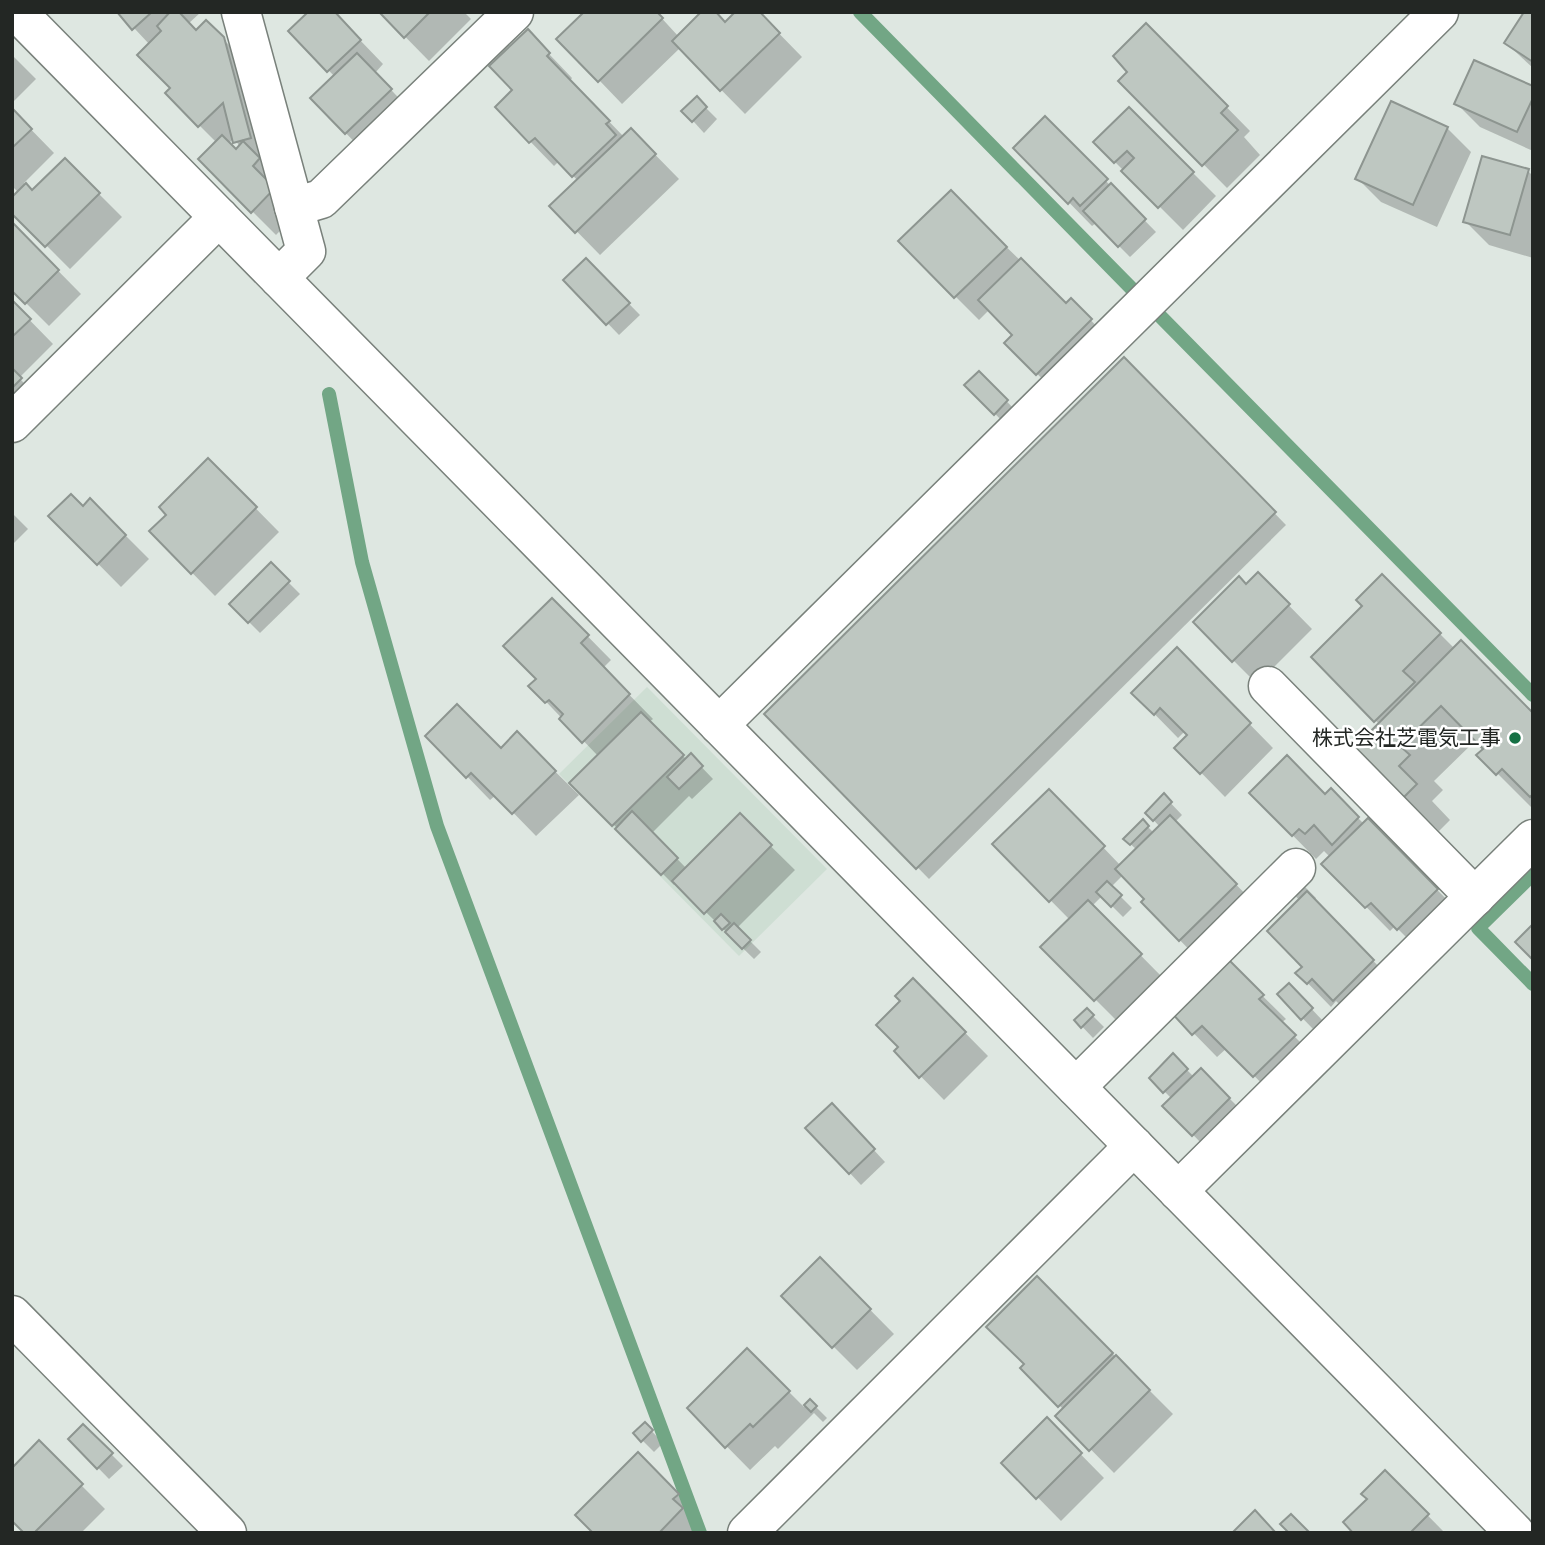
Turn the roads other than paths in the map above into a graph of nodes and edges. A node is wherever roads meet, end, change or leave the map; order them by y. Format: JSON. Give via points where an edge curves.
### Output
{"nodes":[{"id":1,"x":17,"y":12,"type":"edge"},
{"id":2,"x":241,"y":12,"type":"edge"},
{"id":3,"x":514,"y":12,"type":"edge"},
{"id":4,"x":1439,"y":12,"type":"edge"},
{"id":5,"x":294,"y":207,"type":"junction"},
{"id":6,"x":219,"y":217,"type":"junction"},
{"id":7,"x":279,"y":278,"type":"junction"},
{"id":8,"x":12,"y":423,"type":"edge"},
{"id":9,"x":1268,"y":687,"type":"dead end"},
{"id":10,"x":719,"y":725,"type":"junction"},
{"id":11,"x":1533,"y":839,"type":"edge"},
{"id":12,"x":1296,"y":868,"type":"dead end"},
{"id":13,"x":1475,"y":897,"type":"junction"},
{"id":14,"x":1076,"y":1087,"type":"junction"},
{"id":15,"x":1134,"y":1146,"type":"junction"},
{"id":16,"x":1178,"y":1191,"type":"junction"},
{"id":17,"x":12,"y":1315,"type":"edge"},
{"id":18,"x":227,"y":1533,"type":"edge"},
{"id":19,"x":747,"y":1533,"type":"edge"},
{"id":20,"x":1516,"y":1533,"type":"edge"}],
"edges":[{"from":1,"to":6,"type":"street"},
{"from":2,"to":5,"type":"street"},
{"from":3,"to":5,"type":"street","via":[[321,199]]},
{"from":4,"to":10,"type":"street"},
{"from":5,"to":7,"type":"street","via":[[306,251]]},
{"from":6,"to":7,"type":"street"},
{"from":6,"to":8,"type":"street"},
{"from":7,"to":10,"type":"street"},
{"from":9,"to":13,"type":"street"},
{"from":10,"to":14,"type":"street"},
{"from":11,"to":13,"type":"street"},
{"from":12,"to":14,"type":"street"},
{"from":13,"to":16,"type":"street"},
{"from":14,"to":15,"type":"street"},
{"from":15,"to":16,"type":"street"},
{"from":15,"to":19,"type":"street"},
{"from":16,"to":20,"type":"street"},
{"from":17,"to":18,"type":"street"}]}
